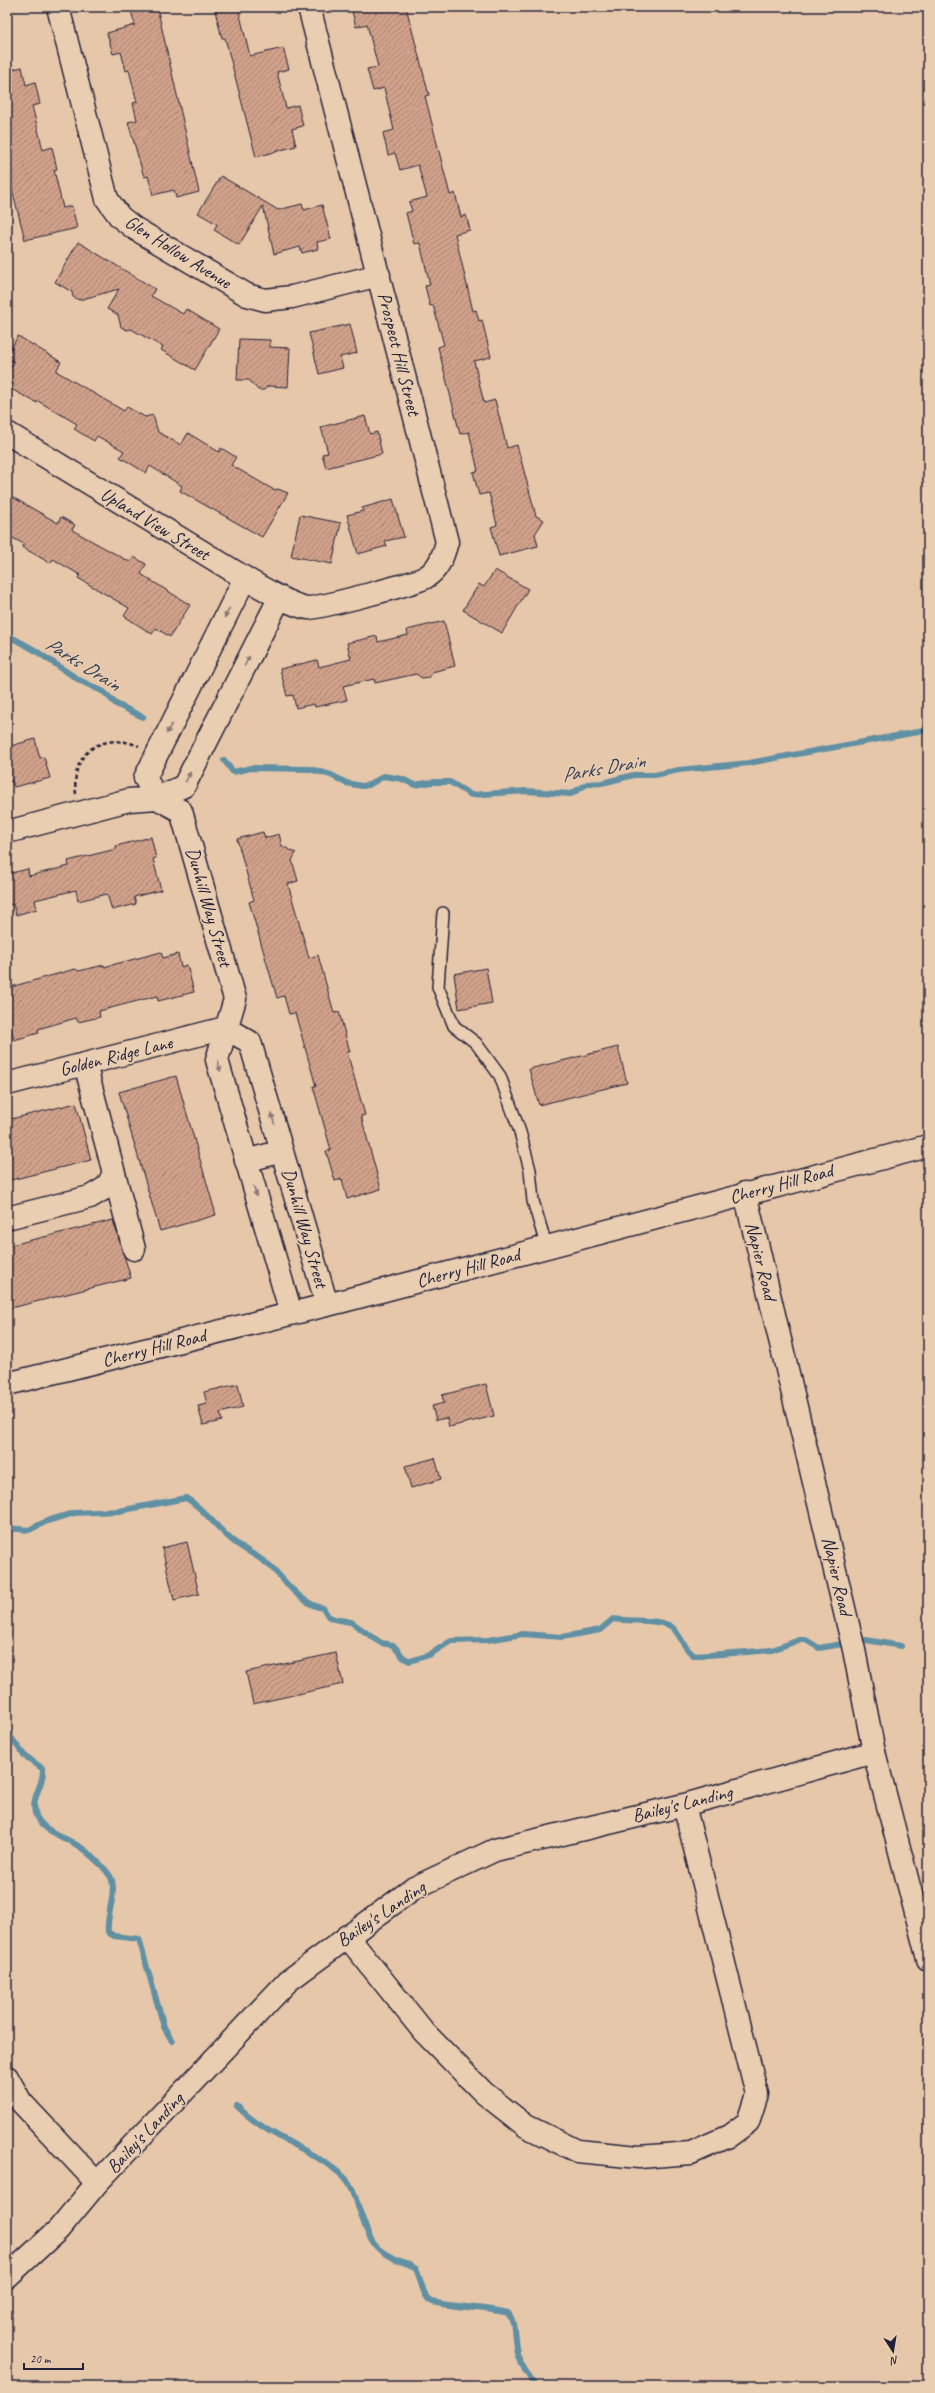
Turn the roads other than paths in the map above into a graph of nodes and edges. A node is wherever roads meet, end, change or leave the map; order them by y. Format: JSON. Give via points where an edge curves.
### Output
{"nodes":[{"id":1,"x":58,"y":7,"type":"edge"},
{"id":2,"x":309,"y":7,"type":"edge"},
{"id":3,"x":379,"y":275,"type":"junction"},
{"id":4,"x":7,"y":433,"type":"edge"},
{"id":5,"x":245,"y":578,"type":"junction"},
{"id":6,"x":280,"y":597,"type":"junction"},
{"id":7,"x":307,"y":608,"type":"joint"},
{"id":8,"x":157,"y":798,"type":"junction"},
{"id":9,"x":7,"y":832,"type":"edge"},
{"id":10,"x":443,"y":913,"type":"dead end"},
{"id":11,"x":225,"y":1028,"type":"junction"},
{"id":12,"x":85,"y":1064,"type":"junction"},
{"id":13,"x":7,"y":1084,"type":"edge"},
{"id":14,"x":928,"y":1146,"type":"edge"},
{"id":15,"x":282,"y":1151,"type":"junction"},
{"id":16,"x":246,"y":1161,"type":"junction"},
{"id":17,"x":114,"y":1173,"type":"junction"},
{"id":18,"x":745,"y":1193,"type":"junction"},
{"id":19,"x":7,"y":1218,"type":"edge"},
{"id":20,"x":547,"y":1248,"type":"junction"},
{"id":21,"x":134,"y":1249,"type":"dead end"},
{"id":22,"x":327,"y":1305,"type":"junction"},
{"id":23,"x":290,"y":1313,"type":"junction"},
{"id":24,"x":7,"y":1384,"type":"edge"},
{"id":25,"x":874,"y":1752,"type":"junction"},
{"id":26,"x":684,"y":1805,"type":"junction"},
{"id":27,"x":347,"y":1936,"type":"junction"},
{"id":28,"x":928,"y":1959,"type":"edge"},
{"id":29,"x":7,"y":2077,"type":"edge"},
{"id":30,"x":97,"y":2183,"type":"junction"},
{"id":31,"x":7,"y":2277,"type":"edge"}],
"edges":[{"from":1,"to":3,"type":"street","name":"Glen Hollow Avenue","via":[[107,199],[125,221],[247,295],[265,300],[292,297]]},
{"from":2,"to":3,"type":"street","name":"Prospect Hill Street"},
{"from":3,"to":7,"type":"street","name":"Prospect Hill Street","via":[[447,542],[440,563],[426,578]]},
{"from":4,"to":5,"type":"street","name":"Upland View Street"},
{"from":5,"to":6,"type":"street","name":"Upland View Street"},
{"from":5,"to":8,"type":"street","one_way":true,"via":[[145,778]]},
{"from":6,"to":7,"type":"street","name":"Upland View Street"},
{"from":8,"to":6,"type":"street","one_way":true,"via":[[184,786]]},
{"from":8,"to":9,"type":"street","via":[[129,800]]},
{"from":8,"to":11,"type":"street","name":"Dunhill Way Street","via":[[181,811],[235,999]]},
{"from":10,"to":20,"type":"lane","via":[[438,987],[454,1026],[476,1043],[500,1076],[520,1132],[530,1170],[533,1201]]},
{"from":11,"to":12,"type":"street","name":"Golden Ridge Lane"},
{"from":15,"to":11,"type":"street","name":"Dunhill Way Street","one_way":true,"via":[[250,1042]]},
{"from":11,"to":16,"type":"street","name":"Dunhill Way Street","one_way":true,"via":[[217,1060]]},
{"from":12,"to":13,"type":"street","name":"Golden Ridge Lane"},
{"from":12,"to":17,"type":"street"},
{"from":14,"to":18,"type":"street","name":"Cherry Hill Road"},
{"from":15,"to":16,"type":"street","name":"Dunhill Way Street"},
{"from":15,"to":22,"type":"street","name":"Dunhill Way Street"},
{"from":16,"to":23,"type":"street","name":"Dunhill Way Street","one_way":true},
{"from":17,"to":19,"type":"street","via":[[107,1187],[90,1197]]},
{"from":17,"to":21,"type":"street"},
{"from":18,"to":20,"type":"street","name":"Cherry Hill Road"},
{"from":18,"to":25,"type":"street","name":"Napier Road","via":[[854,1650]]},
{"from":20,"to":22,"type":"street","name":"Cherry Hill Road"},
{"from":22,"to":23,"type":"street","name":"Cherry Hill Road"},
{"from":23,"to":24,"type":"street","name":"Cherry Hill Road"},
{"from":25,"to":26,"type":"street","name":"Bailey's Landing"},
{"from":25,"to":28,"type":"street","name":"Napier Road"},
{"from":26,"to":27,"type":"street","name":"Bailey's Landing","via":[[496,1850],[414,1888]]},
{"from":26,"to":27,"type":"street","via":[[756,2094],[748,2122],[730,2136],[691,2153],[639,2157],[577,2151],[526,2126],[484,2093],[424,2032]]},
{"from":27,"to":30,"type":"street","name":"Bailey's Landing","via":[[288,1981]]},
{"from":29,"to":30,"type":"street","via":[[21,2102]]},
{"from":30,"to":31,"type":"street","name":"Bailey's Landing","via":[[58,2230]]}]}
